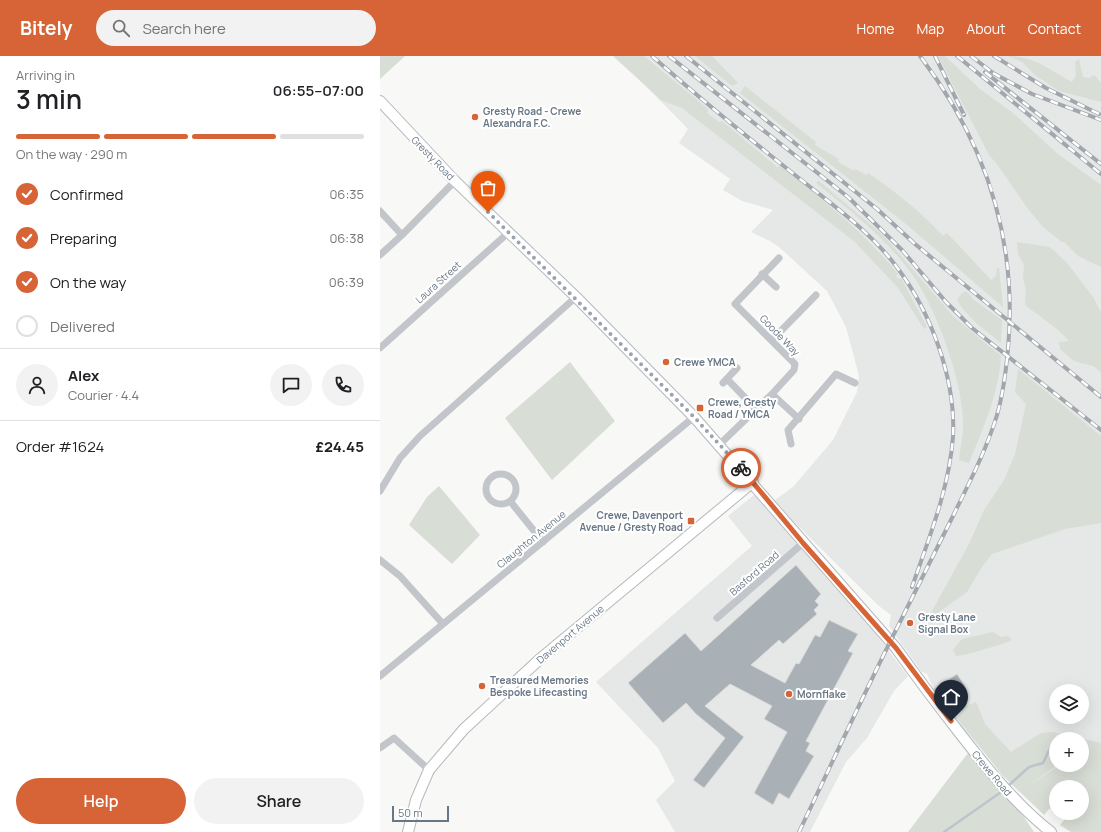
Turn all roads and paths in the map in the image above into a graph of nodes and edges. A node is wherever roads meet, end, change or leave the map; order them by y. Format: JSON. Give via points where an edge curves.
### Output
{"nodes":[{"id":1,"x":380,"y":101,"type":"edge"},
{"id":2,"x":456,"y":181,"type":"junction"},
{"id":3,"x":380,"y":211,"type":"edge"},
{"id":4,"x":509,"y":232,"type":"junction"},
{"id":5,"x":402,"y":235,"type":"junction"},
{"id":6,"x":380,"y":254,"type":"edge"},
{"id":7,"x":779,"y":258,"type":"dead end"},
{"id":8,"x":762,"y":274,"type":"junction"},
{"id":9,"x":776,"y":287,"type":"dead end"},
{"id":10,"x":816,"y":296,"type":"dead end"},
{"id":11,"x":576,"y":297,"type":"junction"},
{"id":12,"x":380,"y":336,"type":"edge"},
{"id":13,"x":772,"y":340,"type":"junction"},
{"id":14,"x":383,"y":345,"type":"edge"},
{"id":15,"x":737,"y":368,"type":"dead end"},
{"id":16,"x":855,"y":383,"type":"dead end"},
{"id":17,"x":772,"y":394,"type":"junction"},
{"id":18,"x":756,"y":409,"type":"junction"},
{"id":19,"x":694,"y":417,"type":"junction"},
{"id":20,"x":799,"y":418,"type":"junction"},
{"id":21,"x":720,"y":444,"type":"junction"},
{"id":22,"x":791,"y":444,"type":"dead end"},
{"id":23,"x":753,"y":482,"type":"junction"},
{"id":24,"x":380,"y":491,"type":"edge"},
{"id":25,"x":510,"y":501,"type":"junction"},
{"id":26,"x":543,"y":542,"type":"junction"},
{"id":27,"x":803,"y":543,"type":"junction"},
{"id":28,"x":380,"y":560,"type":"edge"},
{"id":29,"x":717,"y":618,"type":"dead end"},
{"id":30,"x":443,"y":624,"type":"junction"},
{"id":31,"x":883,"y":632,"type":"joint"},
{"id":32,"x":380,"y":676,"type":"edge"},
{"id":33,"x":380,"y":748,"type":"edge"},
{"id":34,"x":429,"y":770,"type":"junction"},
{"id":35,"x":408,"y":832,"type":"edge"},
{"id":36,"x":1051,"y":832,"type":"edge"}],
"edges":[{"from":1,"to":2,"type":"main road","name":"Gresty Road"},
{"from":2,"to":4,"type":"main road","name":"Gresty Road"},
{"from":2,"to":5,"type":"street"},
{"from":3,"to":5,"type":"street"},
{"from":4,"to":11,"type":"main road","name":"Gresty Road"},
{"from":4,"to":14,"type":"street","name":"Laura Street"},
{"from":5,"to":6,"type":"street"},
{"from":7,"to":8,"type":"street","name":"Goode Way"},
{"from":8,"to":9,"type":"street"},
{"from":8,"to":13,"type":"street","name":"Goode Way","via":[[735,304]]},
{"from":10,"to":13,"type":"street"},
{"from":11,"to":19,"type":"main road","name":"Gresty Road"},
{"from":11,"to":24,"type":"street","via":[[420,436],[400,458]]},
{"from":12,"to":14,"type":"street"},
{"from":13,"to":17,"type":"street","name":"Goode Way","via":[[795,364],[794,370]]},
{"from":15,"to":18,"type":"street","via":[[725,381]]},
{"from":16,"to":20,"type":"street","via":[[836,374]]},
{"from":17,"to":18,"type":"street","name":"Goode Way"},
{"from":17,"to":20,"type":"street"},
{"from":18,"to":21,"type":"street","name":"Goode Way"},
{"from":19,"to":21,"type":"main road","name":"Gresty Road"},
{"from":19,"to":26,"type":"street","name":"Claughton Avenue"},
{"from":20,"to":22,"type":"street","via":[[788,430]]},
{"from":21,"to":23,"type":"main road","name":"Gresty Road"},
{"from":23,"to":27,"type":"main road","name":"Gresty Road"},
{"from":23,"to":34,"type":"main road","name":"Davenport Avenue","via":[[518,679],[464,729]]},
{"from":25,"to":25,"type":"street","via":[[516,492],[512,478],[504,474],[491,478],[486,487],[491,500],[501,504]]},
{"from":25,"to":26,"type":"street"},
{"from":26,"to":30,"type":"street","name":"Claughton Avenue"},
{"from":27,"to":29,"type":"street","name":"Basford Road"},
{"from":27,"to":31,"type":"main road","name":"Gresty Road"},
{"from":28,"to":30,"type":"street","via":[[400,576]]},
{"from":30,"to":32,"type":"street","name":"Claughton Avenue"},
{"from":31,"to":36,"type":"main road","name":"Crewe Road","via":[[1005,789]]},
{"from":33,"to":34,"type":"street","via":[[394,738]]},
{"from":34,"to":35,"type":"main road","name":"Davenport Avenue","via":[[416,800]]}]}
